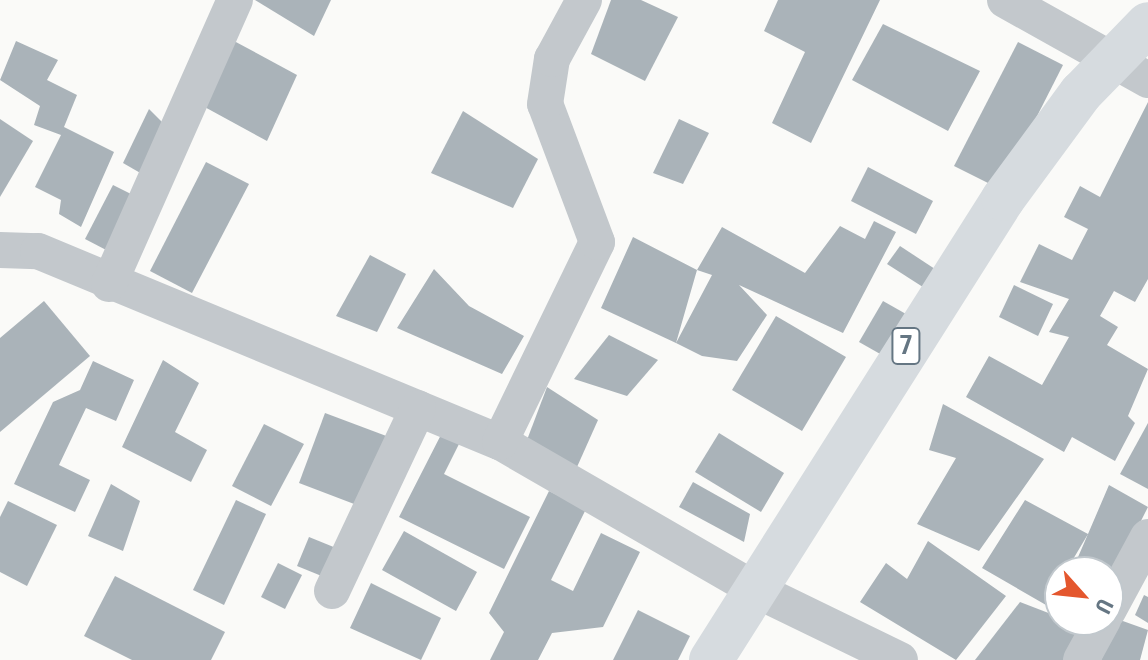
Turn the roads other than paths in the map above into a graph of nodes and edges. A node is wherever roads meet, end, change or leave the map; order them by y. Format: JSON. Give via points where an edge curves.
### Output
{"nodes":[{"id":1,"x":235,"y":0,"type":"edge"},
{"id":2,"x":584,"y":0,"type":"edge"},
{"id":3,"x":1005,"y":0,"type":"edge"},
{"id":4,"x":1134,"y":48,"type":"edge"},
{"id":5,"x":0,"y":250,"type":"edge"},
{"id":6,"x":109,"y":284,"type":"junction"},
{"id":7,"x":418,"y":408,"type":"junction"},
{"id":8,"x":500,"y":442,"type":"junction"},
{"id":9,"x":1148,"y":537,"type":"edge"},
{"id":10,"x":1124,"y":581,"type":"edge"},
{"id":11,"x":756,"y":590,"type":"junction"},
{"id":12,"x":332,"y":591,"type":"dead end"},
{"id":13,"x":1094,"y":636,"type":"edge"},
{"id":14,"x":711,"y":660,"type":"edge"},
{"id":15,"x":900,"y":660,"type":"edge"},
{"id":16,"x":1081,"y":660,"type":"edge"}],
"edges":[{"from":1,"to":6,"type":"street"},
{"from":2,"to":8,"type":"street","via":[[552,59],[545,104],[597,242]]},
{"from":3,"to":4,"type":"street"},
{"from":4,"to":11,"type":"highway","number":"7","via":[[928,309]]},
{"from":5,"to":6,"type":"street","via":[[38,251]]},
{"from":6,"to":7,"type":"street"},
{"from":7,"to":8,"type":"street"},
{"from":7,"to":12,"type":"street"},
{"from":8,"to":11,"type":"street"},
{"from":9,"to":10,"type":"street"},
{"from":11,"to":14,"type":"highway","number":"7"},
{"from":11,"to":15,"type":"street"},
{"from":13,"to":16,"type":"street"}]}
